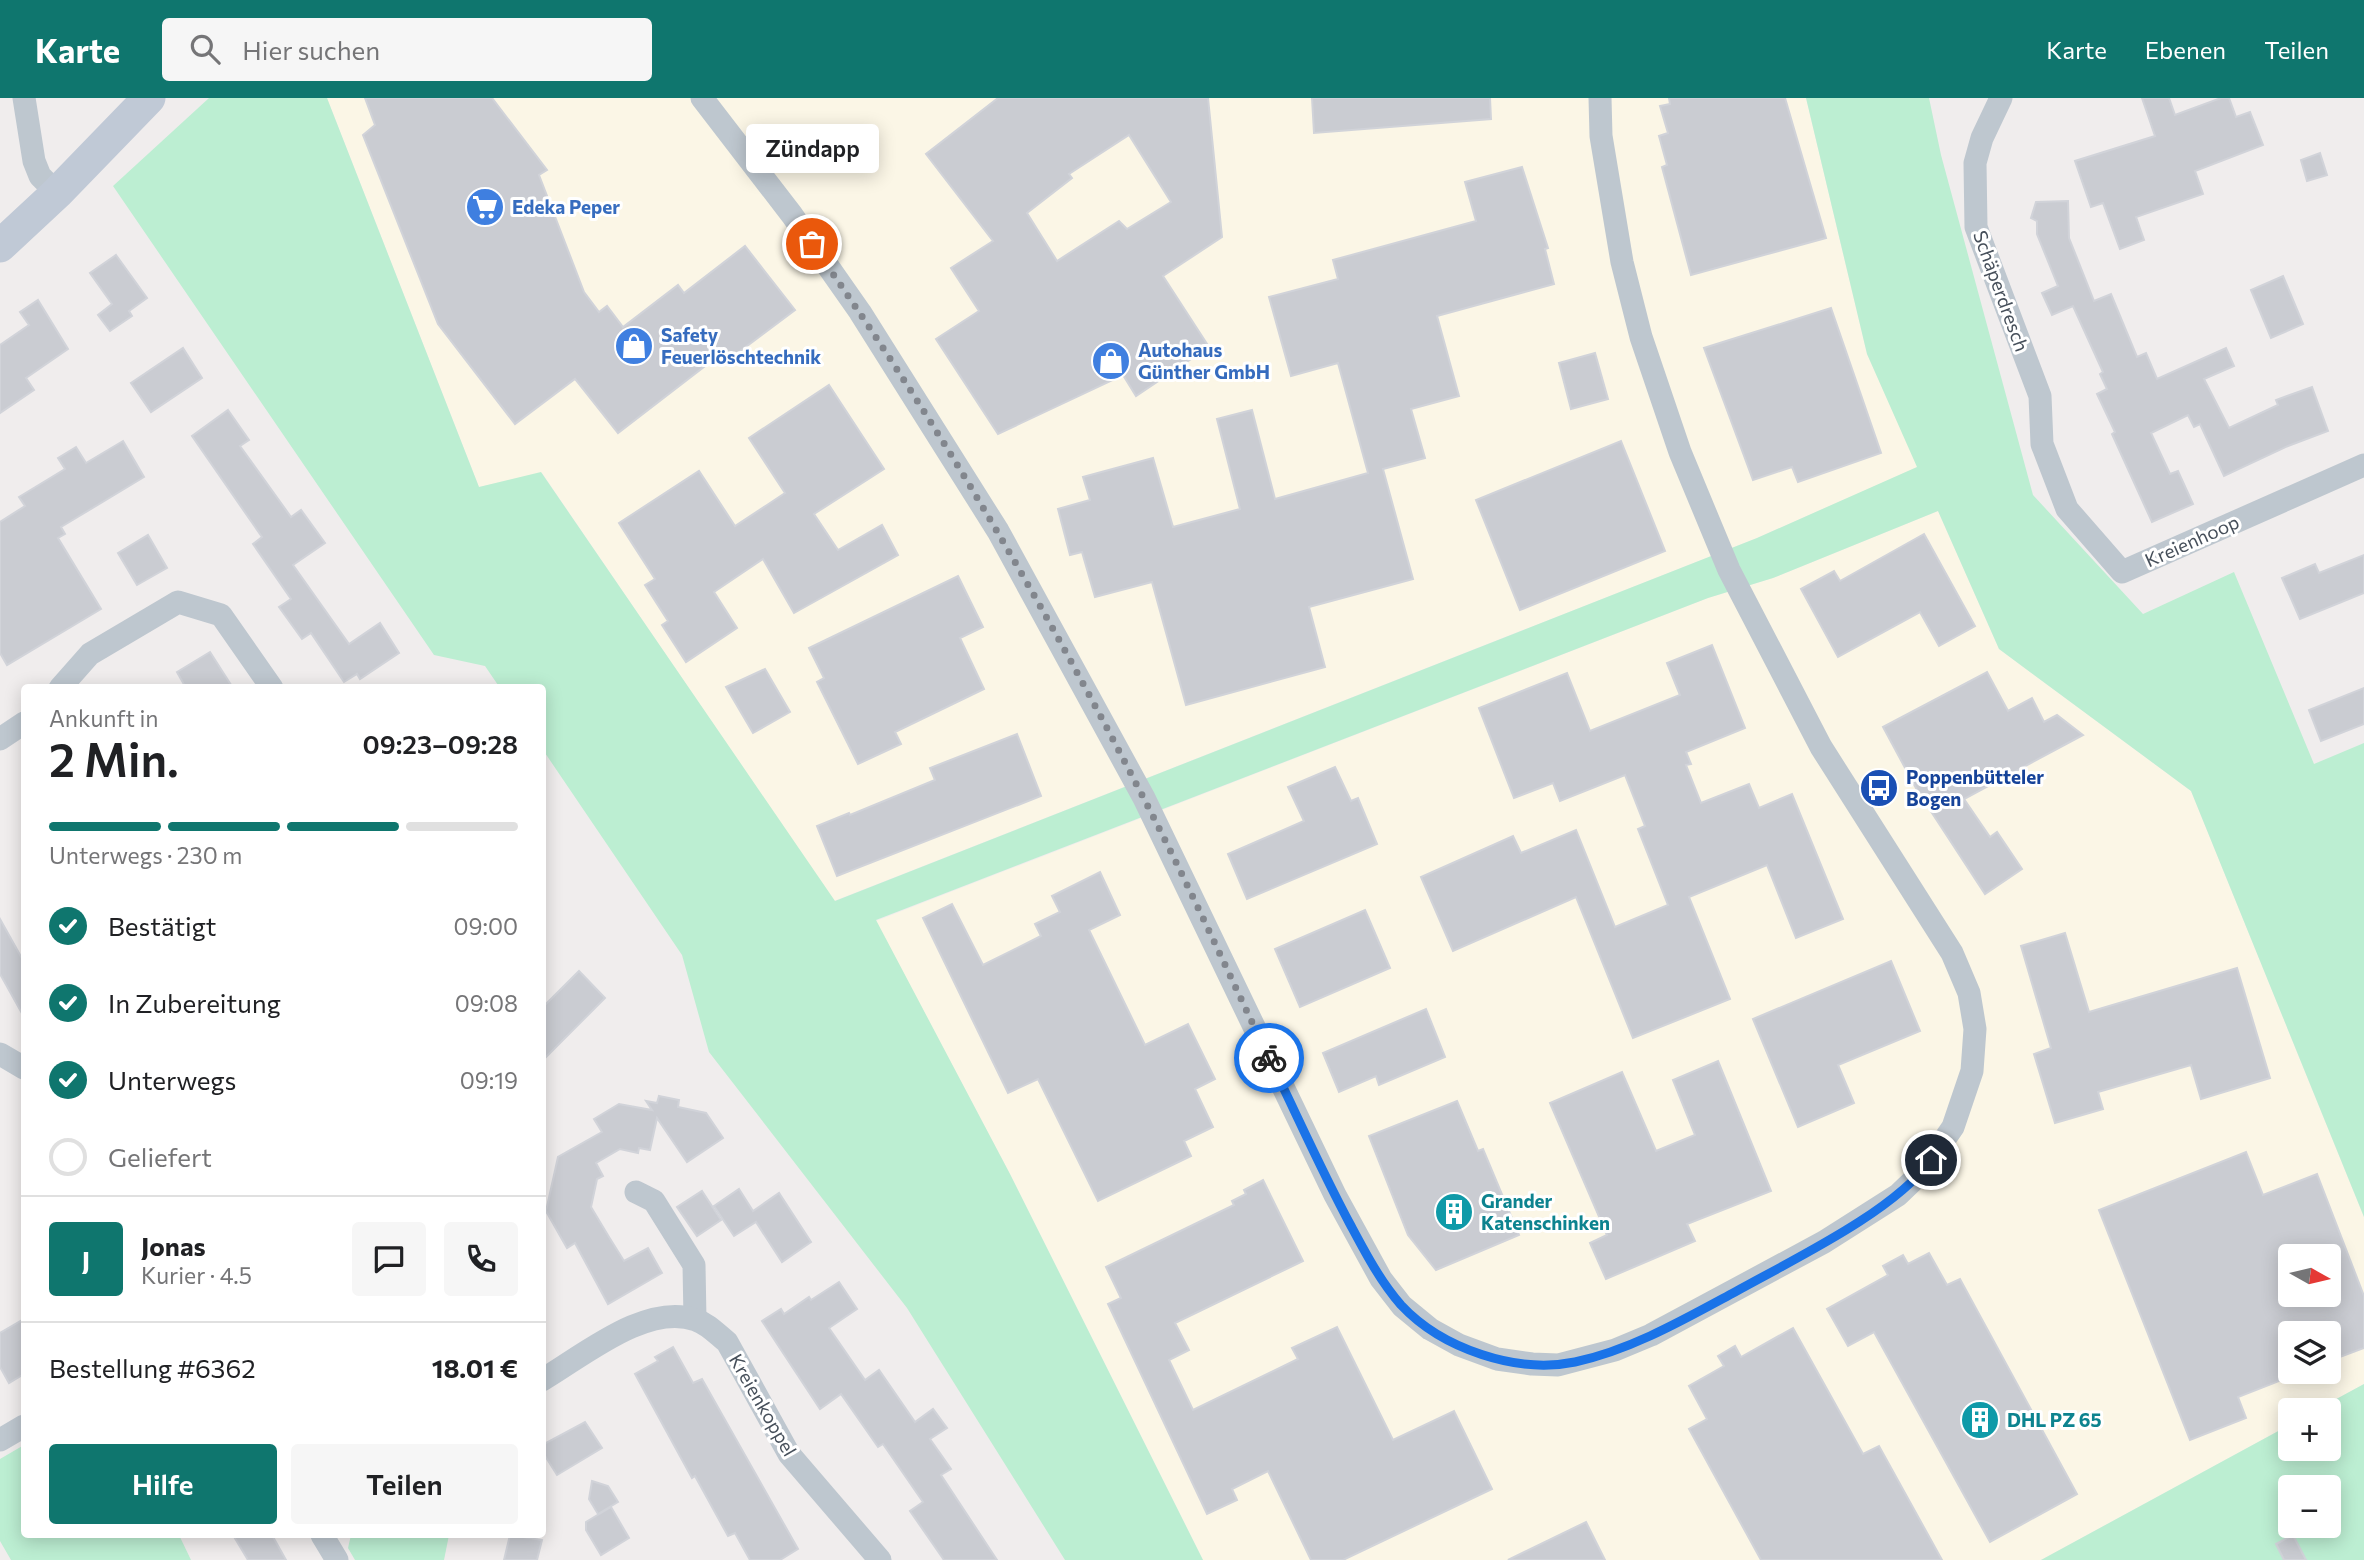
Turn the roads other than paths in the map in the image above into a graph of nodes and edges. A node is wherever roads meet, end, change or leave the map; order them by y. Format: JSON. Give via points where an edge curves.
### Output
{"nodes":[{"id":1,"x":24,"y":98,"type":"edge"},
{"id":2,"x":149,"y":98,"type":"edge"},
{"id":3,"x":702,"y":98,"type":"edge"},
{"id":4,"x":1600,"y":98,"type":"edge"},
{"id":5,"x":2001,"y":98,"type":"edge"},
{"id":6,"x":57,"y":193,"type":"junction"},
{"id":7,"x":0,"y":246,"type":"edge"},
{"id":8,"x":2042,"y":444,"type":"joint"},
{"id":9,"x":2364,"y":465,"type":"edge"},
{"id":10,"x":64,"y":684,"type":"edge"},
{"id":11,"x":269,"y":684,"type":"edge"},
{"id":12,"x":21,"y":725,"type":"edge"},
{"id":13,"x":0,"y":739,"type":"edge"},
{"id":14,"x":0,"y":1054,"type":"edge"},
{"id":15,"x":21,"y":1066,"type":"edge"},
{"id":16,"x":636,"y":1192,"type":"dead end"},
{"id":17,"x":695,"y":1319,"type":"junction"},
{"id":18,"x":546,"y":1378,"type":"edge"},
{"id":19,"x":21,"y":1428,"type":"edge"},
{"id":20,"x":0,"y":1440,"type":"edge"},
{"id":21,"x":324,"y":1538,"type":"edge"},
{"id":22,"x":337,"y":1560,"type":"edge"},
{"id":23,"x":880,"y":1560,"type":"edge"}],
"edges":[{"from":1,"to":6,"type":"street","via":[[34,161],[40,176]]},
{"from":2,"to":6,"type":"main road"},
{"from":3,"to":4,"type":"street","via":[[860,312],[998,531],[1144,798],[1335,1195],[1381,1279],[1402,1306],[1430,1329],[1497,1359],[1532,1364],[1576,1362],[1651,1335],[1815,1247],[1898,1195],[1922,1172],[1952,1127],[1972,1072],[1975,1030],[1969,993],[1952,953],[1821,747],[1729,570],[1680,452],[1641,337],[1622,262],[1601,136]]},
{"from":5,"to":8,"type":"street","name":"Schäperdresch","via":[[1975,163],[1976,227],[2040,396]]},
{"from":6,"to":7,"type":"main road"},
{"from":8,"to":9,"type":"street","name":"Kreienhoop","via":[[2067,509],[2122,572]]},
{"from":10,"to":11,"type":"street","via":[[90,654],[178,602],[221,615]]},
{"from":12,"to":13,"type":"street"},
{"from":14,"to":15,"type":"street"},
{"from":16,"to":17,"type":"street","via":[[654,1201],[694,1265]]},
{"from":17,"to":18,"type":"street","via":[[657,1317],[638,1323]]},
{"from":17,"to":23,"type":"street","name":"Kreienkoppel","via":[[727,1342],[789,1454]]},
{"from":19,"to":20,"type":"street"},
{"from":21,"to":22,"type":"street"}]}
